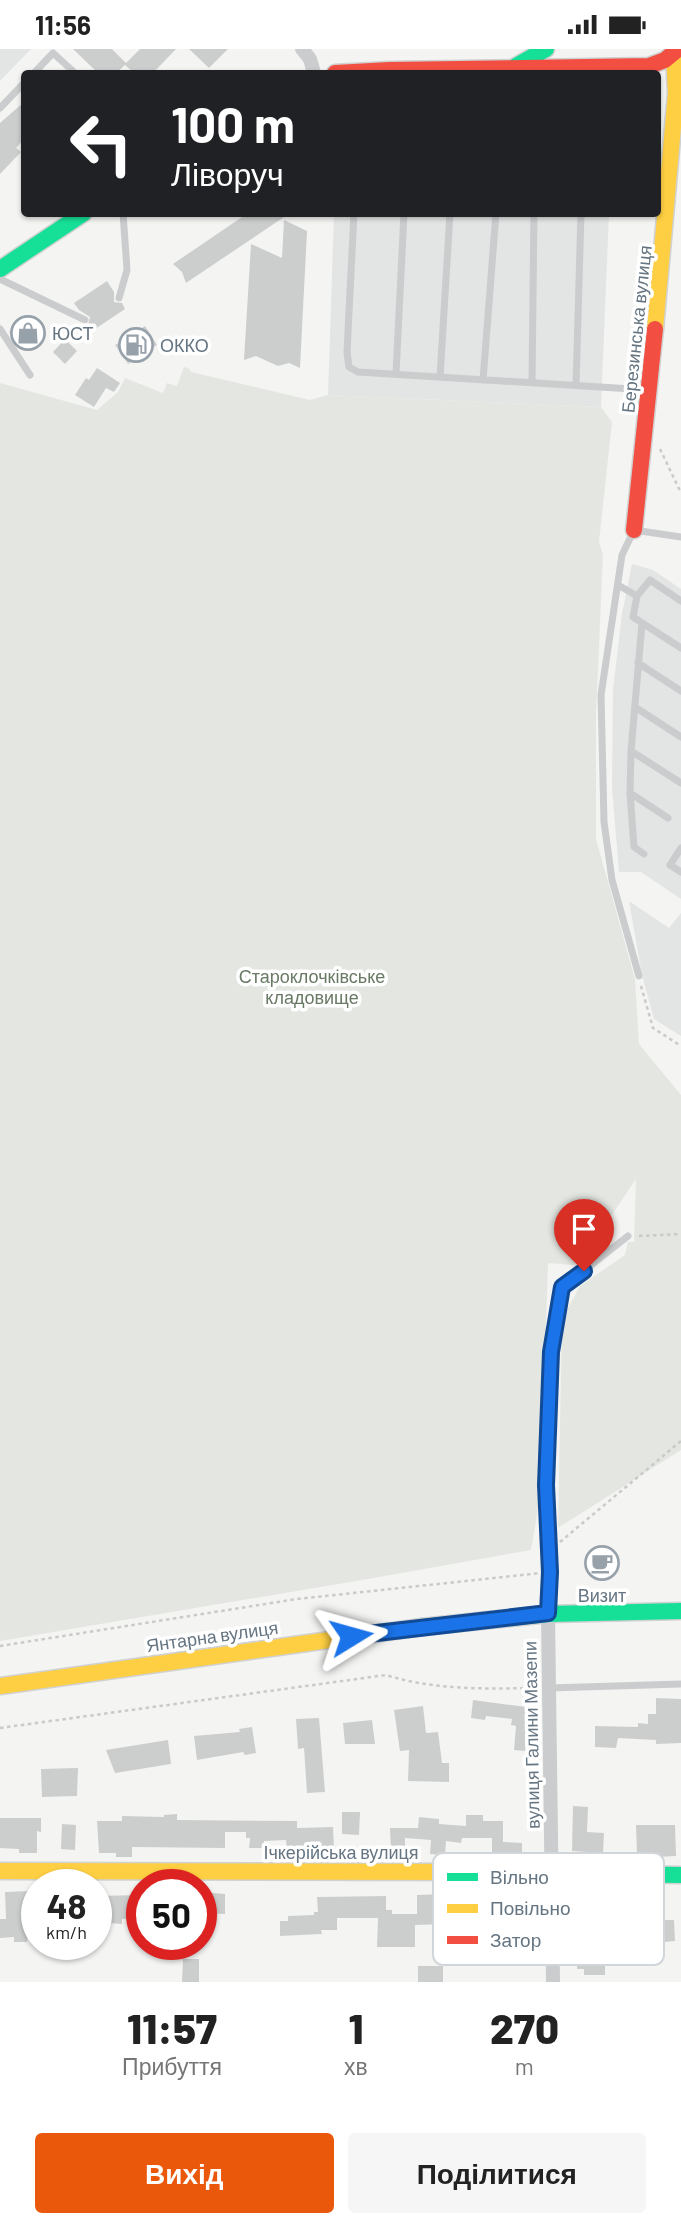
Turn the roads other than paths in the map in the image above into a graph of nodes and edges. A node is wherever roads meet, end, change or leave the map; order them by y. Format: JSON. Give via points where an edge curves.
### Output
{"nodes":[{"id":1,"x":302,"y":49,"type":"edge"},
{"id":2,"x":546,"y":49,"type":"edge"},
{"id":3,"x":580,"y":49,"type":"edge"},
{"id":4,"x":676,"y":52,"type":"edge"},
{"id":5,"x":602,"y":68,"type":"junction"},
{"id":6,"x":509,"y":69,"type":"junction"},
{"id":7,"x":37,"y":70,"type":"edge"},
{"id":8,"x":72,"y":70,"type":"edge"},
{"id":9,"x":313,"y":70,"type":"edge"},
{"id":10,"x":390,"y":70,"type":"edge"},
{"id":11,"x":21,"y":86,"type":"edge"},
{"id":12,"x":0,"y":108,"type":"edge"},
{"id":13,"x":78,"y":217,"type":"edge"},
{"id":14,"x":123,"y":217,"type":"edge"},
{"id":15,"x":354,"y":217,"type":"edge"},
{"id":16,"x":404,"y":217,"type":"edge"},
{"id":17,"x":450,"y":217,"type":"edge"},
{"id":18,"x":495,"y":217,"type":"edge"},
{"id":19,"x":534,"y":217,"type":"edge"},
{"id":20,"x":580,"y":217,"type":"edge"},
{"id":21,"x":0,"y":271,"type":"edge"},
{"id":22,"x":119,"y":298,"type":"dead end"},
{"id":23,"x":85,"y":320,"type":"dead end"},
{"id":24,"x":0,"y":329,"type":"edge"},
{"id":25,"x":396,"y":374,"type":"junction"},
{"id":26,"x":30,"y":375,"type":"dead end"},
{"id":27,"x":440,"y":377,"type":"junction"},
{"id":28,"x":483,"y":380,"type":"junction"},
{"id":29,"x":532,"y":383,"type":"junction"},
{"id":30,"x":576,"y":385,"type":"junction"},
{"id":31,"x":649,"y":390,"type":"junction"},
{"id":32,"x":634,"y":530,"type":"junction"},
{"id":33,"x":681,"y":537,"type":"edge"},
{"id":34,"x":618,"y":585,"type":"junction"},
{"id":35,"x":637,"y":596,"type":"junction"},
{"id":36,"x":681,"y":601,"type":"edge"},
{"id":37,"x":642,"y":623,"type":"junction"},
{"id":38,"x":681,"y":648,"type":"edge"},
{"id":39,"x":638,"y":663,"type":"junction"},
{"id":40,"x":681,"y":691,"type":"edge"},
{"id":41,"x":635,"y":707,"type":"junction"},
{"id":42,"x":681,"y":737,"type":"edge"},
{"id":43,"x":631,"y":751,"type":"junction"},
{"id":44,"x":681,"y":783,"type":"edge"},
{"id":45,"x":630,"y":793,"type":"junction"},
{"id":46,"x":668,"y":818,"type":"dead end"},
{"id":47,"x":681,"y":848,"type":"edge"},
{"id":48,"x":644,"y":854,"type":"dead end"},
{"id":49,"x":681,"y":872,"type":"edge"},
{"id":50,"x":639,"y":976,"type":"road end"},
{"id":51,"x":628,"y":1237,"type":"road end"},
{"id":52,"x":681,"y":1611,"type":"edge"},
{"id":53,"x":548,"y":1613,"type":"junction"},
{"id":54,"x":681,"y":1684,"type":"edge"},
{"id":55,"x":0,"y":1686,"type":"edge"},
{"id":56,"x":548,"y":1688,"type":"junction"},
{"id":57,"x":552,"y":1853,"type":"edge"},
{"id":58,"x":0,"y":1871,"type":"edge"},
{"id":59,"x":433,"y":1872,"type":"edge"}],
"edges":[{"from":1,"to":9,"type":"street"},
{"from":2,"to":6,"type":"main road"},
{"from":3,"to":5,"type":"main road"},
{"from":4,"to":5,"type":"main road","via":[[649,66]]},
{"from":4,"to":31,"type":"main road","name":"Березинська вулиця","via":[[674,130]]},
{"from":5,"to":6,"type":"main road"},
{"from":6,"to":10,"type":"main road"},
{"from":7,"to":8,"type":"lane","via":[[52,53]]},
{"from":11,"to":12,"type":"lane"},
{"from":13,"to":21,"type":"main road"},
{"from":14,"to":22,"type":"lane","via":[[127,270]]},
{"from":15,"to":25,"type":"lane","via":[[349,367]]},
{"from":16,"to":25,"type":"lane"},
{"from":17,"to":27,"type":"lane"},
{"from":18,"to":28,"type":"lane"},
{"from":19,"to":29,"type":"lane"},
{"from":20,"to":30,"type":"lane"},
{"from":21,"to":23,"type":"lane"},
{"from":24,"to":26,"type":"lane"},
{"from":25,"to":27,"type":"lane"},
{"from":27,"to":28,"type":"lane"},
{"from":28,"to":29,"type":"lane"},
{"from":29,"to":30,"type":"lane"},
{"from":30,"to":31,"type":"lane"},
{"from":31,"to":32,"type":"main road","name":"Березинська вулиця"},
{"from":32,"to":33,"type":"lane"},
{"from":32,"to":34,"type":"lane","via":[[622,555]]},
{"from":34,"to":35,"type":"lane"},
{"from":34,"to":50,"type":"lane","via":[[601,695],[604,822],[612,880]]},
{"from":35,"to":36,"type":"lane","via":[[650,580]]},
{"from":35,"to":37,"type":"lane","via":[[633,617]]},
{"from":37,"to":38,"type":"lane"},
{"from":37,"to":39,"type":"lane"},
{"from":39,"to":40,"type":"lane"},
{"from":39,"to":41,"type":"lane"},
{"from":41,"to":42,"type":"lane"},
{"from":41,"to":43,"type":"lane"},
{"from":43,"to":44,"type":"lane"},
{"from":43,"to":45,"type":"lane"},
{"from":45,"to":46,"type":"lane"},
{"from":45,"to":48,"type":"lane","via":[[634,847]]},
{"from":47,"to":49,"type":"lane","via":[[670,865]]},
{"from":51,"to":53,"type":"lane","via":[[562,1287],[551,1352]]},
{"from":52,"to":53,"type":"main road","name":"Янтарна вулиця"},
{"from":53,"to":55,"type":"main road","name":"Янтарна вулиця"},
{"from":53,"to":56,"type":"street","name":"вулиця Галини Мазепи"},
{"from":54,"to":56,"type":"lane"},
{"from":56,"to":57,"type":"street","name":"вулиця Галини Мазепи"},
{"from":58,"to":59,"type":"main road","name":"Ічкерійська вулиця"}]}
